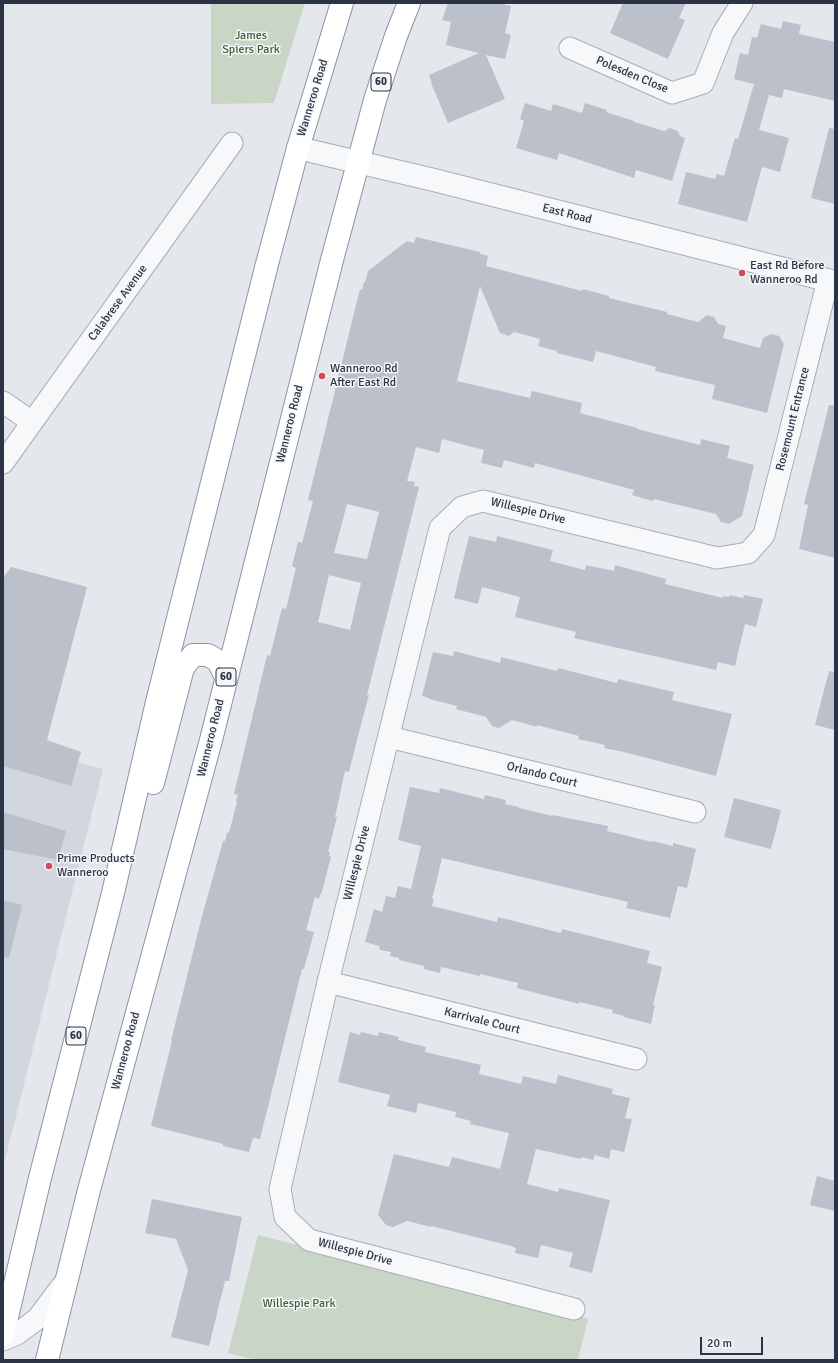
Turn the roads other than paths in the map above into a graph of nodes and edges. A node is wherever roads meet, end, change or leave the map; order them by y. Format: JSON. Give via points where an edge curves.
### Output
{"nodes":[{"id":1,"x":342,"y":3,"type":"edge"},
{"id":2,"x":409,"y":3,"type":"edge"},
{"id":3,"x":742,"y":3,"type":"edge"},
{"id":4,"x":570,"y":48,"type":"dead end"},
{"id":5,"x":232,"y":143,"type":"dead end"},
{"id":6,"x":298,"y":148,"type":"junction"},
{"id":7,"x":358,"y":162,"type":"junction"},
{"id":8,"x":831,"y":281,"type":"edge"},
{"id":9,"x":3,"y":402,"type":"edge"},
{"id":10,"x":32,"y":422,"type":"junction"},
{"id":11,"x":3,"y":463,"type":"edge"},
{"id":12,"x":748,"y":553,"type":"joint"},
{"id":13,"x":226,"y":677,"type":"junction"},
{"id":14,"x":389,"y":738,"type":"junction"},
{"id":15,"x":695,"y":812,"type":"dead end"},
{"id":16,"x":113,"y":893,"type":"junction"},
{"id":17,"x":328,"y":982,"type":"junction"},
{"id":18,"x":636,"y":1059,"type":"dead end"},
{"id":19,"x":66,"y":1282,"type":"junction"},
{"id":20,"x":10,"y":1283,"type":"edge"},
{"id":21,"x":574,"y":1309,"type":"dead end"},
{"id":22,"x":3,"y":1334,"type":"edge"},
{"id":23,"x":3,"y":1340,"type":"edge"},
{"id":24,"x":48,"y":1359,"type":"edge"}],
"edges":[{"from":1,"to":6,"type":"highway","name":"Wanneroo Road","number":"60"},
{"from":2,"to":7,"type":"highway","name":"Wanneroo Road","number":"60","via":[[375,100]]},
{"from":3,"to":4,"type":"street","name":"Polesden Close","via":[[724,33],[703,82],[672,93]]},
{"from":5,"to":10,"type":"street","name":"Calabrese Avenue"},
{"from":6,"to":7,"type":"street","name":"East Road"},
{"from":6,"to":16,"type":"highway","name":"Wanneroo Road","number":"60","via":[[157,702]]},
{"from":7,"to":8,"type":"street","name":"East Road"},
{"from":7,"to":13,"type":"highway","name":"Wanneroo Road","number":"60"},
{"from":8,"to":12,"type":"street","name":"Rosemount Entrance","via":[[764,535]]},
{"from":9,"to":10,"type":"street"},
{"from":10,"to":11,"type":"street","name":"Calabrese Avenue"},
{"from":12,"to":14,"type":"street","name":"Willespie Drive","via":[[717,558],[483,500],[462,507],[440,528]]},
{"from":13,"to":16,"type":"highway","number":"60","via":[[218,661],[208,655],[193,655],[183,668],[138,839]]},
{"from":13,"to":19,"type":"highway","name":"Wanneroo Road","number":"60"},
{"from":14,"to":15,"type":"street","name":"Orlando Court"},
{"from":14,"to":17,"type":"street","name":"Willespie Drive"},
{"from":16,"to":20,"type":"highway","name":"Wanneroo Road","number":"60","via":[[42,1171]]},
{"from":17,"to":18,"type":"street","name":"Karrivale Court"},
{"from":17,"to":21,"type":"street","name":"Willespie Drive","via":[[280,1189],[285,1217],[309,1240]]},
{"from":19,"to":23,"type":"street","via":[[37,1319],[22,1331]]},
{"from":19,"to":24,"type":"highway","name":"Wanneroo Road","number":"60"},
{"from":20,"to":22,"type":"highway","name":"Wanneroo Road","number":"60"}]}
